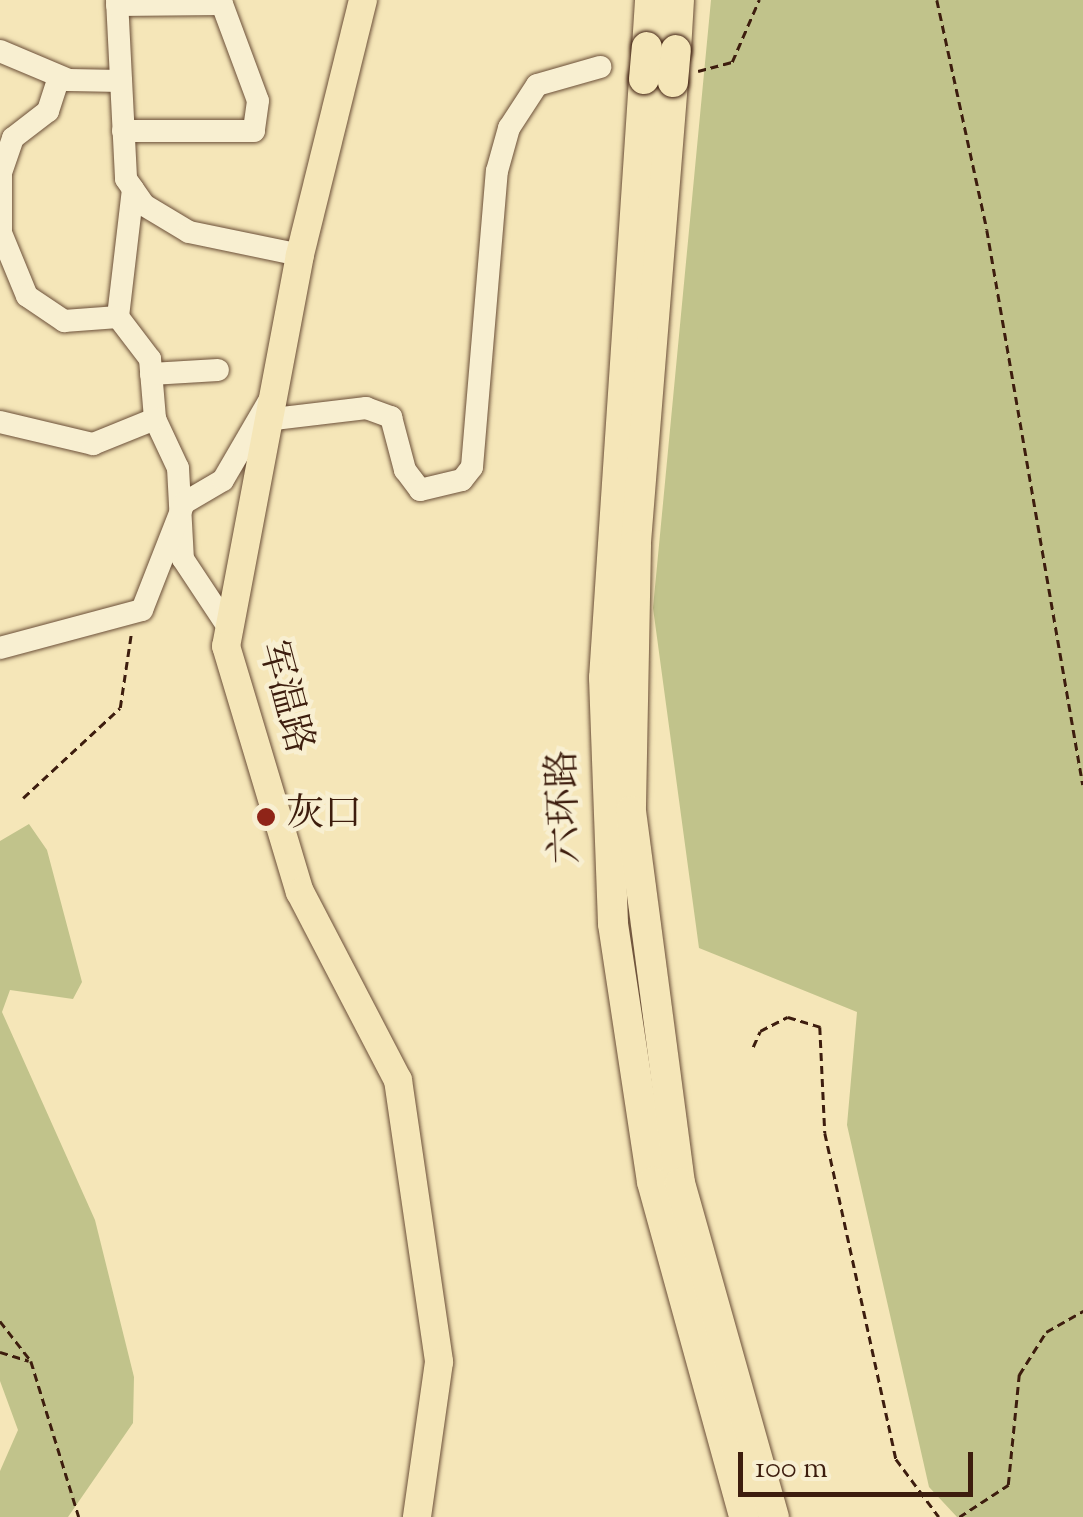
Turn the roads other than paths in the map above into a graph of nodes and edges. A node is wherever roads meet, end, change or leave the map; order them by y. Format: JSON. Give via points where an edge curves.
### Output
{"nodes":[{"id":1,"x":363,"y":0,"type":"edge"},
{"id":2,"x":650,"y":0,"type":"edge"},
{"id":3,"x":679,"y":0,"type":"edge"},
{"id":4,"x":117,"y":2,"type":"edge"},
{"id":5,"x":661,"y":48,"type":"junction"},
{"id":6,"x":0,"y":51,"type":"edge"},
{"id":7,"x":600,"y":67,"type":"dead end"},
{"id":8,"x":59,"y":76,"type":"junction"},
{"id":9,"x":121,"y":80,"type":"junction"},
{"id":10,"x":659,"y":81,"type":"junction"},
{"id":11,"x":123,"y":132,"type":"junction"},
{"id":12,"x":3,"y":158,"type":"edge"},
{"id":13,"x":133,"y":189,"type":"junction"},
{"id":14,"x":300,"y":255,"type":"junction"},
{"id":15,"x":118,"y":317,"type":"junction"},
{"id":16,"x":218,"y":370,"type":"dead end"},
{"id":17,"x":151,"y":374,"type":"junction"},
{"id":18,"x":276,"y":390,"type":"junction"},
{"id":19,"x":155,"y":419,"type":"junction"},
{"id":20,"x":274,"y":419,"type":"junction"},
{"id":21,"x":0,"y":422,"type":"edge"},
{"id":22,"x":184,"y":502,"type":"junction"},
{"id":23,"x":226,"y":624,"type":"junction"},
{"id":24,"x":0,"y":648,"type":"edge"},
{"id":25,"x":417,"y":1517,"type":"edge"},
{"id":26,"x":744,"y":1517,"type":"edge"},
{"id":27,"x":774,"y":1517,"type":"edge"}],
"edges":[{"from":1,"to":14,"type":"main road","name":"军温路"},
{"from":2,"to":5,"type":"highway"},
{"from":3,"to":5,"type":"highway"},
{"from":4,"to":9,"type":"street"},
{"from":4,"to":11,"type":"street","via":[[222,4],[258,101],[254,130]]},
{"from":5,"to":10,"type":"highway","bridge":true},
{"from":6,"to":8,"type":"street"},
{"from":7,"to":20,"type":"street","via":[[537,85],[509,128],[497,171],[472,466],[462,480],[420,490],[405,470],[391,417],[366,408]]},
{"from":8,"to":9,"type":"street"},
{"from":8,"to":12,"type":"street","via":[[48,111],[13,138]]},
{"from":9,"to":11,"type":"street"},
{"from":10,"to":26,"type":"highway","name":"六环路","via":[[604,678],[613,924],[652,1182]]},
{"from":10,"to":27,"type":"highway","name":"六环路","via":[[636,545],[631,811],[676,1164]]},
{"from":11,"to":13,"type":"street"},
{"from":12,"to":15,"type":"street","via":[[1,233],[27,296],[64,320]]},
{"from":13,"to":14,"type":"street","via":[[189,232]]},
{"from":13,"to":15,"type":"street"},
{"from":14,"to":18,"type":"main road","name":"军温路"},
{"from":15,"to":17,"type":"street"},
{"from":16,"to":17,"type":"street"},
{"from":17,"to":19,"type":"street"},
{"from":18,"to":20,"type":"main road","name":"军温路"},
{"from":18,"to":22,"type":"street","via":[[224,480]]},
{"from":19,"to":21,"type":"street","via":[[93,444]]},
{"from":19,"to":22,"type":"street"},
{"from":20,"to":23,"type":"main road","name":"军温路"},
{"from":22,"to":23,"type":"street","via":[[183,559]]},
{"from":22,"to":24,"type":"street","via":[[142,610]]},
{"from":23,"to":25,"type":"main road","name":"军温路","via":[[300,892],[398,1080],[408,1125],[439,1362]]}]}
